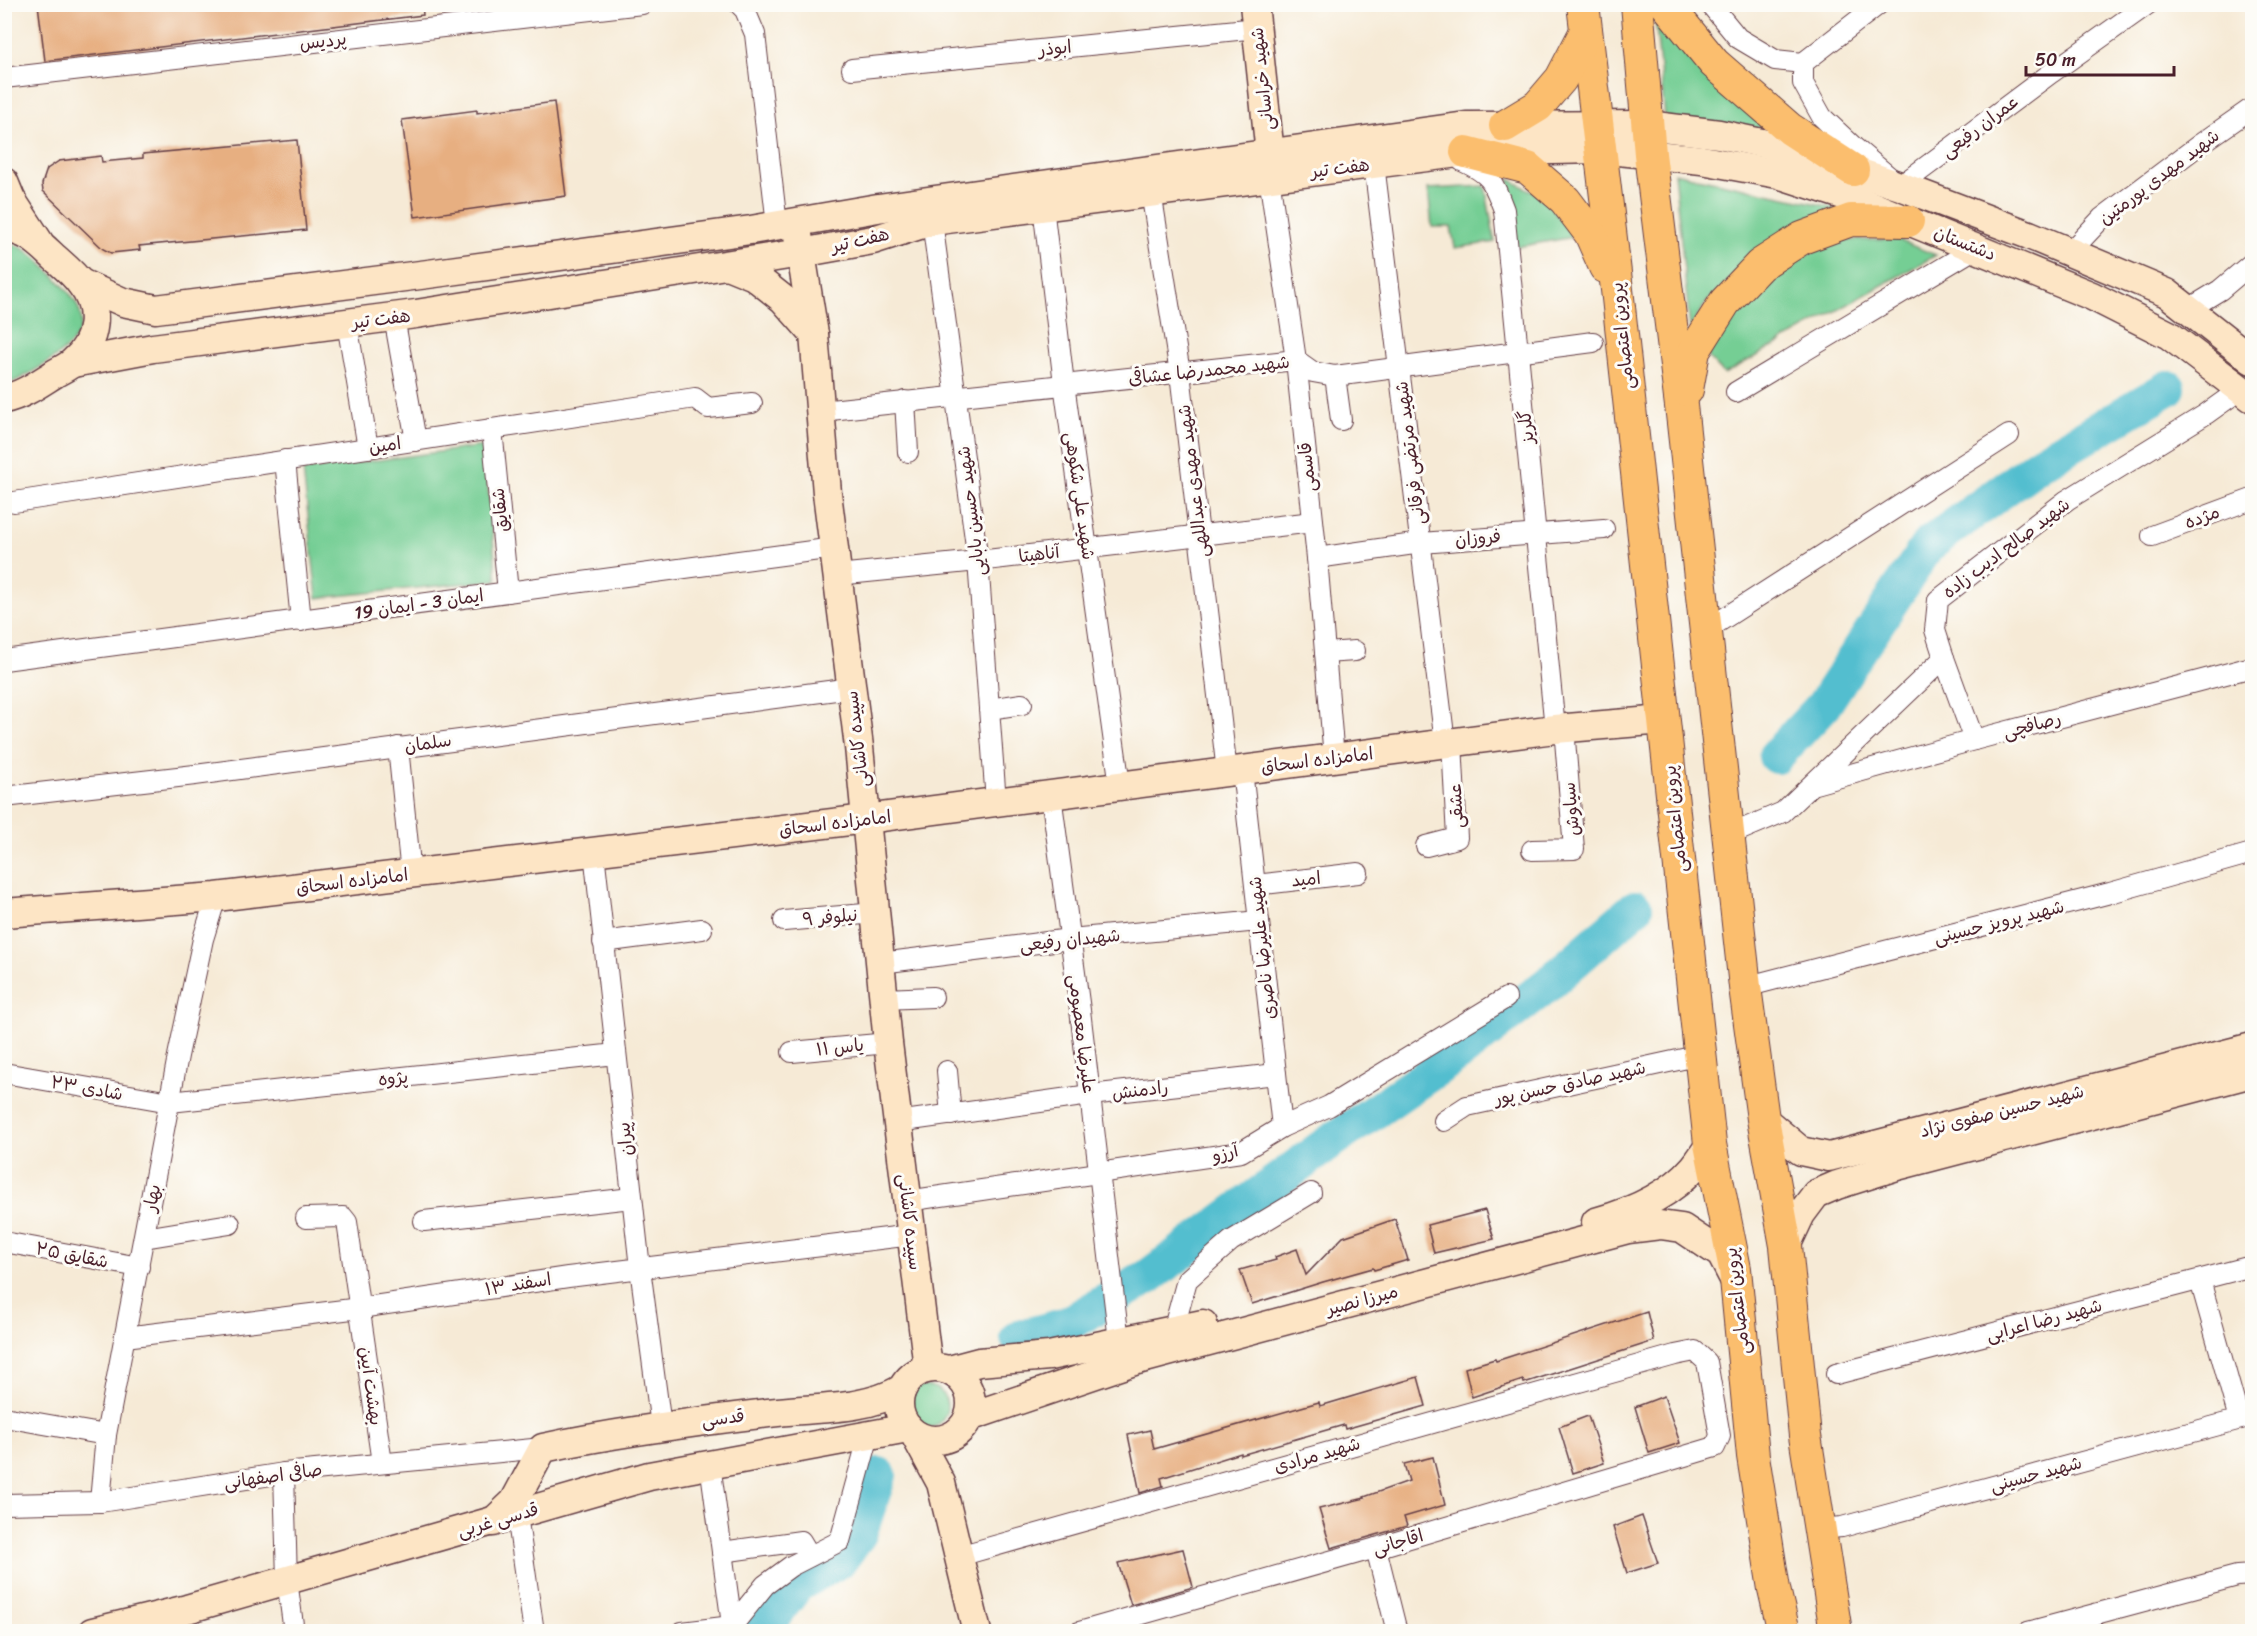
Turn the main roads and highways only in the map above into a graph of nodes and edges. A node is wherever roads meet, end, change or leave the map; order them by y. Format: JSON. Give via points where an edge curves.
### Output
{"nodes":[{"id":1,"x":1636,"y":4,"type":"edge"},
{"id":2,"x":1666,"y":4,"type":"edge"},
{"id":3,"x":1584,"y":18,"type":"edge"},
{"id":4,"x":1505,"y":126,"type":"road end"},
{"id":5,"x":1453,"y":145,"type":"road end"},
{"id":6,"x":1852,"y":170,"type":"road end"},
{"id":7,"x":1908,"y":220,"type":"road end"},
{"id":8,"x":1618,"y":298,"type":"junction"},
{"id":9,"x":1682,"y":414,"type":"junction"},
{"id":10,"x":1784,"y":1632,"type":"edge"},
{"id":11,"x":1836,"y":1632,"type":"edge"}],
"edges":[{"from":1,"to":9,"type":"main road","via":[[1648,140]]},
{"from":2,"to":6,"type":"main road","via":[[1714,63],[1790,129]]},
{"from":3,"to":4,"type":"main road","via":[[1561,79],[1538,106]]},
{"from":3,"to":8,"type":"main road","name":"پروین اعتصامی"},
{"from":5,"to":8,"type":"main road","via":[[1528,168],[1566,200],[1590,233]]},
{"from":7,"to":9,"type":"main road","via":[[1851,220],[1802,238],[1761,265],[1725,302],[1694,351]]},
{"from":8,"to":10,"type":"main road","name":"پروین اعتصامی","via":[[1710,1144],[1737,1284],[1753,1456]]},
{"from":9,"to":11,"type":"main road","via":[[1745,987],[1786,1246],[1805,1436]]}]}
